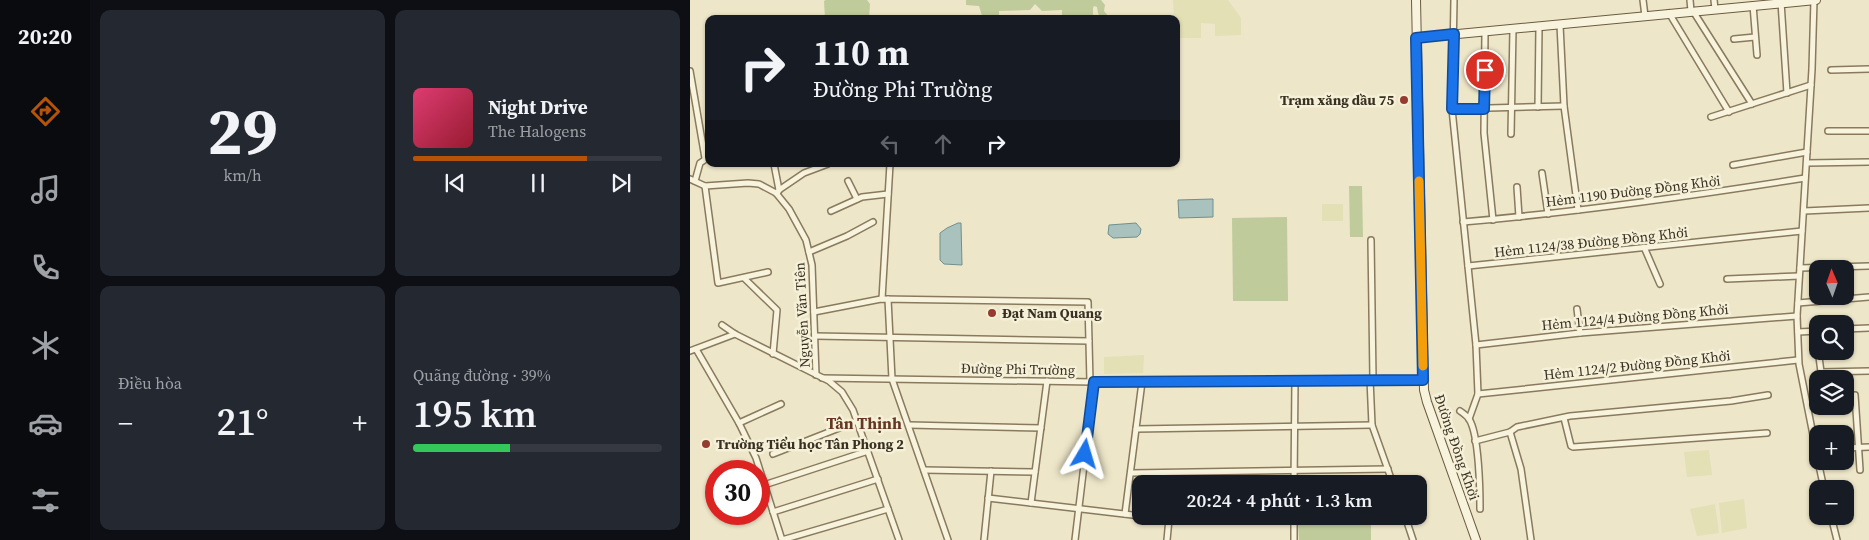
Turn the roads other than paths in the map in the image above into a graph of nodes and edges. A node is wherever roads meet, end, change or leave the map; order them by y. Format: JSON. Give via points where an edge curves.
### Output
{"nodes":[{"id":1,"x":1416,"y":0,"type":"edge"},
{"id":2,"x":1454,"y":0,"type":"edge"},
{"id":3,"x":1643,"y":0,"type":"edge"},
{"id":4,"x":1690,"y":0,"type":"edge"},
{"id":5,"x":1714,"y":0,"type":"edge"},
{"id":6,"x":1796,"y":0,"type":"edge"},
{"id":7,"x":1814,"y":0,"type":"edge"},
{"id":8,"x":1771,"y":2,"type":"edge"},
{"id":9,"x":1781,"y":2,"type":"junction"},
{"id":10,"x":1740,"y":3,"type":"edge"},
{"id":11,"x":1753,"y":5,"type":"junction"},
{"id":12,"x":1715,"y":9,"type":"junction"},
{"id":13,"x":1692,"y":11,"type":"junction"},
{"id":14,"x":1669,"y":14,"type":"junction"},
{"id":15,"x":1645,"y":16,"type":"junction"},
{"id":16,"x":1560,"y":25,"type":"junction"},
{"id":17,"x":1538,"y":27,"type":"junction"},
{"id":18,"x":1513,"y":29,"type":"junction"},
{"id":19,"x":1485,"y":32,"type":"junction"},
{"id":20,"x":1454,"y":34,"type":"junction"},
{"id":21,"x":1756,"y":37,"type":"junction"},
{"id":22,"x":1416,"y":38,"type":"junction"},
{"id":23,"x":1734,"y":39,"type":"dead end"},
{"id":24,"x":1757,"y":55,"type":"dead end"},
{"id":25,"x":1869,"y":69,"type":"edge"},
{"id":26,"x":1831,"y":70,"type":"dead end"},
{"id":27,"x":690,"y":71,"type":"edge"},
{"id":28,"x":1811,"y":85,"type":"junction"},
{"id":29,"x":1787,"y":92,"type":"junction"},
{"id":30,"x":1752,"y":104,"type":"junction"},
{"id":31,"x":1564,"y":106,"type":"junction"},
{"id":32,"x":1538,"y":107,"type":"junction"},
{"id":33,"x":1452,"y":109,"type":"junction"},
{"id":34,"x":1484,"y":109,"type":"junction"},
{"id":35,"x":1511,"y":109,"type":"junction"},
{"id":36,"x":1729,"y":112,"type":"junction"},
{"id":37,"x":1711,"y":118,"type":"dead end"},
{"id":38,"x":1828,"y":131,"type":"dead end"},
{"id":39,"x":1869,"y":131,"type":"edge"},
{"id":40,"x":1511,"y":134,"type":"dead end"},
{"id":41,"x":705,"y":148,"type":"edge"},
{"id":42,"x":1807,"y":152,"type":"junction"},
{"id":43,"x":705,"y":160,"type":"edge"},
{"id":44,"x":1869,"y":162,"type":"edge"},
{"id":45,"x":1807,"y":163,"type":"junction"},
{"id":46,"x":1733,"y":165,"type":"dead end"},
{"id":47,"x":774,"y":167,"type":"edge"},
{"id":48,"x":820,"y":167,"type":"edge"},
{"id":49,"x":890,"y":167,"type":"edge"},
{"id":50,"x":1542,"y":173,"type":"dead end"},
{"id":51,"x":1805,"y":178,"type":"junction"},
{"id":52,"x":692,"y":180,"type":"edge"},
{"id":53,"x":848,"y":181,"type":"dead end"},
{"id":54,"x":705,"y":186,"type":"junction"},
{"id":55,"x":1517,"y":187,"type":"dead end"},
{"id":56,"x":778,"y":192,"type":"junction"},
{"id":57,"x":888,"y":194,"type":"junction"},
{"id":58,"x":857,"y":199,"type":"junction"},
{"id":59,"x":1869,"y":208,"type":"edge"},
{"id":60,"x":1578,"y":210,"type":"junction"},
{"id":61,"x":831,"y":211,"type":"dead end"},
{"id":62,"x":1804,"y":211,"type":"junction"},
{"id":63,"x":1548,"y":214,"type":"junction"},
{"id":64,"x":1519,"y":217,"type":"junction"},
{"id":65,"x":1493,"y":220,"type":"junction"},
{"id":66,"x":872,"y":222,"type":"dead end"},
{"id":67,"x":1463,"y":222,"type":"junction"},
{"id":68,"x":1802,"y":231,"type":"junction"},
{"id":69,"x":1371,"y":240,"type":"dead end"},
{"id":70,"x":1644,"y":247,"type":"junction"},
{"id":71,"x":809,"y":252,"type":"junction"},
{"id":72,"x":1468,"y":266,"type":"junction"},
{"id":73,"x":1869,"y":266,"type":"edge"},
{"id":74,"x":1800,"y":268,"type":"junction"},
{"id":75,"x":768,"y":272,"type":"dead end"},
{"id":76,"x":1799,"y":276,"type":"junction"},
{"id":77,"x":744,"y":278,"type":"junction"},
{"id":78,"x":1727,"y":279,"type":"dead end"},
{"id":79,"x":1660,"y":284,"type":"dead end"},
{"id":80,"x":1869,"y":297,"type":"edge"},
{"id":81,"x":885,"y":299,"type":"junction"},
{"id":82,"x":1798,"y":303,"type":"junction"},
{"id":83,"x":1577,"y":309,"type":"dead end"},
{"id":84,"x":814,"y":312,"type":"junction"},
{"id":85,"x":1797,"y":316,"type":"junction"},
{"id":86,"x":722,"y":325,"type":"dead end"},
{"id":87,"x":1869,"y":328,"type":"edge"},
{"id":88,"x":1854,"y":329,"type":"edge"},
{"id":89,"x":1809,"y":331,"type":"edge"},
{"id":90,"x":1798,"y":332,"type":"junction"},
{"id":91,"x":1580,"y":333,"type":"junction"},
{"id":92,"x":735,"y":334,"type":"junction"},
{"id":93,"x":815,"y":336,"type":"junction"},
{"id":94,"x":890,"y":337,"type":"junction"},
{"id":95,"x":1089,"y":341,"type":"junction"},
{"id":96,"x":1476,"y":345,"type":"junction"},
{"id":97,"x":693,"y":350,"type":"edge"},
{"id":98,"x":773,"y":354,"type":"junction"},
{"id":99,"x":1798,"y":360,"type":"junction"},
{"id":100,"x":1819,"y":360,"type":"edge"},
{"id":101,"x":1869,"y":371,"type":"edge"},
{"id":102,"x":816,"y":376,"type":"junction"},
{"id":103,"x":822,"y":378,"type":"junction"},
{"id":104,"x":892,"y":378,"type":"junction"},
{"id":105,"x":1371,"y":379,"type":"junction"},
{"id":106,"x":1423,"y":380,"type":"junction"},
{"id":107,"x":1046,"y":381,"type":"junction"},
{"id":108,"x":1295,"y":381,"type":"junction"},
{"id":109,"x":1092,"y":382,"type":"junction"},
{"id":110,"x":1142,"y":382,"type":"junction"},
{"id":111,"x":1478,"y":394,"type":"junction"},
{"id":112,"x":1768,"y":395,"type":"dead end"},
{"id":113,"x":1855,"y":395,"type":"dead end"},
{"id":114,"x":781,"y":404,"type":"dead end"},
{"id":115,"x":1460,"y":411,"type":"dead end"},
{"id":116,"x":1564,"y":418,"type":"junction"},
{"id":117,"x":1469,"y":419,"type":"junction"},
{"id":118,"x":857,"y":421,"type":"junction"},
{"id":119,"x":739,"y":423,"type":"junction"},
{"id":120,"x":909,"y":425,"type":"junction"},
{"id":121,"x":1372,"y":425,"type":"junction"},
{"id":122,"x":1811,"y":425,"type":"edge"},
{"id":123,"x":1294,"y":426,"type":"junction"},
{"id":124,"x":1041,"y":428,"type":"junction"},
{"id":125,"x":1136,"y":428,"type":"junction"},
{"id":126,"x":1510,"y":432,"type":"junction"},
{"id":127,"x":1766,"y":433,"type":"dead end"},
{"id":128,"x":1475,"y":440,"type":"junction"},
{"id":129,"x":1854,"y":447,"type":"edge"},
{"id":130,"x":1858,"y":447,"type":"junction"},
{"id":131,"x":1869,"y":447,"type":"edge"},
{"id":132,"x":868,"y":450,"type":"junction"},
{"id":133,"x":773,"y":454,"type":"dead end"},
{"id":134,"x":757,"y":460,"type":"edge"},
{"id":135,"x":1388,"y":469,"type":"junction"},
{"id":136,"x":924,"y":470,"type":"junction"},
{"id":137,"x":1860,"y":470,"type":"dead end"},
{"id":138,"x":991,"y":471,"type":"junction"},
{"id":139,"x":1294,"y":471,"type":"junction"},
{"id":140,"x":1035,"y":472,"type":"junction"},
{"id":141,"x":1130,"y":473,"type":"junction"},
{"id":142,"x":1294,"y":475,"type":"edge"},
{"id":143,"x":1390,"y":475,"type":"edge"},
{"id":144,"x":878,"y":478,"type":"junction"},
{"id":145,"x":770,"y":483,"type":"edge"},
{"id":146,"x":988,"y":498,"type":"junction"},
{"id":147,"x":770,"y":503,"type":"edge"},
{"id":148,"x":1031,"y":503,"type":"junction"},
{"id":149,"x":888,"y":509,"type":"junction"},
{"id":150,"x":1078,"y":509,"type":"junction"},
{"id":151,"x":1480,"y":509,"type":"dead end"},
{"id":152,"x":773,"y":512,"type":"junction"},
{"id":153,"x":1125,"y":514,"type":"junction"},
{"id":154,"x":1132,"y":515,"type":"edge"},
{"id":155,"x":1168,"y":525,"type":"edge"},
{"id":156,"x":1294,"y":525,"type":"edge"},
{"id":157,"x":1408,"y":525,"type":"edge"},
{"id":158,"x":1833,"y":525,"type":"edge"},
{"id":159,"x":798,"y":538,"type":"edge"},
{"id":160,"x":900,"y":540,"type":"edge"},
{"id":161,"x":948,"y":540,"type":"edge"},
{"id":162,"x":984,"y":540,"type":"edge"},
{"id":163,"x":1074,"y":540,"type":"edge"},
{"id":164,"x":1167,"y":540,"type":"edge"},
{"id":165,"x":1294,"y":540,"type":"edge"},
{"id":166,"x":1413,"y":540,"type":"edge"},
{"id":167,"x":1476,"y":540,"type":"edge"},
{"id":168,"x":1531,"y":540,"type":"edge"},
{"id":169,"x":1837,"y":540,"type":"edge"}],
"edges":[{"from":1,"to":22,"type":"main road","name":"Đường Đồng Khởi"},
{"from":2,"to":20,"type":"street"},
{"from":3,"to":15,"type":"street"},
{"from":4,"to":13,"type":"street"},
{"from":5,"to":12,"type":"street"},
{"from":6,"to":7,"type":"main road"},
{"from":6,"to":9,"type":"main road"},
{"from":7,"to":28,"type":"street"},
{"from":8,"to":9,"type":"main road"},
{"from":8,"to":11,"type":"main road"},
{"from":9,"to":29,"type":"street"},
{"from":10,"to":11,"type":"main road"},
{"from":10,"to":12,"type":"main road"},
{"from":11,"to":21,"type":"street"},
{"from":12,"to":13,"type":"main road"},
{"from":13,"to":14,"type":"main road"},
{"from":13,"to":30,"type":"street"},
{"from":14,"to":15,"type":"main road"},
{"from":14,"to":36,"type":"street"},
{"from":15,"to":16,"type":"main road"},
{"from":16,"to":17,"type":"main road"},
{"from":16,"to":31,"type":"street"},
{"from":17,"to":18,"type":"main road"},
{"from":17,"to":32,"type":"street"},
{"from":18,"to":19,"type":"main road"},
{"from":18,"to":35,"type":"street"},
{"from":19,"to":20,"type":"main road"},
{"from":19,"to":34,"type":"street"},
{"from":20,"to":22,"type":"main road"},
{"from":20,"to":33,"type":"street"},
{"from":21,"to":23,"type":"street"},
{"from":21,"to":24,"type":"street"},
{"from":22,"to":106,"type":"main road","name":"Đường Đồng Khởi"},
{"from":25,"to":26,"type":"street"},
{"from":27,"to":41,"type":"street"},
{"from":28,"to":29,"type":"street"},
{"from":28,"to":42,"type":"street"},
{"from":29,"to":30,"type":"street"},
{"from":30,"to":36,"type":"street"},
{"from":31,"to":32,"type":"street"},
{"from":31,"to":60,"type":"street"},
{"from":32,"to":35,"type":"street"},
{"from":33,"to":34,"type":"street"},
{"from":33,"to":67,"type":"street"},
{"from":34,"to":35,"type":"street"},
{"from":34,"to":65,"type":"street"},
{"from":35,"to":40,"type":"street"},
{"from":36,"to":37,"type":"street"},
{"from":38,"to":39,"type":"street"},
{"from":42,"to":45,"type":"street"},
{"from":42,"to":46,"type":"street"},
{"from":43,"to":52,"type":"street"},
{"from":44,"to":45,"type":"street"},
{"from":45,"to":51,"type":"street"},
{"from":47,"to":56,"type":"street"},
{"from":48,"to":56,"type":"street","via":[[804,173]]},
{"from":49,"to":57,"type":"street"},
{"from":50,"to":63,"type":"street"},
{"from":51,"to":60,"type":"street","name":"Hẻm 1190 Đường Đồng Khởi"},
{"from":51,"to":62,"type":"street"},
{"from":52,"to":54,"type":"street"},
{"from":53,"to":58,"type":"street"},
{"from":54,"to":56,"type":"street","name":"Nguyễn Văn Tiên","via":[[752,183]]},
{"from":54,"to":77,"type":"street","via":[[718,283]]},
{"from":55,"to":64,"type":"street"},
{"from":56,"to":71,"type":"street","name":"Nguyễn Văn Tiên","via":[[799,226]]},
{"from":57,"to":58,"type":"street"},
{"from":57,"to":81,"type":"street"},
{"from":58,"to":61,"type":"street"},
{"from":59,"to":62,"type":"street"},
{"from":60,"to":63,"type":"street","name":"Hẻm 1190 Đường Đồng Khởi"},
{"from":62,"to":68,"type":"street"},
{"from":63,"to":64,"type":"street","name":"Hẻm 1190 Đường Đồng Khởi"},
{"from":64,"to":65,"type":"street","name":"Hẻm 1190 Đường Đồng Khởi"},
{"from":65,"to":67,"type":"street","name":"Hẻm 1190 Đường Đồng Khởi"},
{"from":66,"to":71,"type":"street"},
{"from":67,"to":72,"type":"street"},
{"from":68,"to":70,"type":"street","name":"Hẻm 1124/38 Đường Đồng Khởi"},
{"from":68,"to":74,"type":"street"},
{"from":69,"to":105,"type":"street"},
{"from":70,"to":72,"type":"street","name":"Hẻm 1124/38 Đường Đồng Khởi"},
{"from":70,"to":79,"type":"street"},
{"from":71,"to":84,"type":"street","name":"Nguyễn Văn Tiên"},
{"from":72,"to":96,"type":"street"},
{"from":73,"to":74,"type":"street"},
{"from":74,"to":76,"type":"street"},
{"from":75,"to":77,"type":"street"},
{"from":76,"to":78,"type":"street"},
{"from":76,"to":82,"type":"street"},
{"from":77,"to":98,"type":"street","via":[[777,310]]},
{"from":80,"to":82,"type":"street"},
{"from":81,"to":84,"type":"street"},
{"from":81,"to":94,"type":"street"},
{"from":81,"to":95,"type":"street","via":[[1088,302]]},
{"from":82,"to":85,"type":"street"},
{"from":83,"to":91,"type":"street"},
{"from":84,"to":93,"type":"street","name":"Nguyễn Văn Tiên"},
{"from":85,"to":90,"type":"street"},
{"from":85,"to":91,"type":"street","name":"Hẻm 1124/4 Đường Đồng Khởi"},
{"from":86,"to":92,"type":"street"},
{"from":87,"to":88,"type":"street"},
{"from":89,"to":90,"type":"street"},
{"from":90,"to":99,"type":"street"},
{"from":91,"to":96,"type":"street","name":"Hẻm 1124/4 Đường Đồng Khởi"},
{"from":92,"to":97,"type":"street"},
{"from":92,"to":98,"type":"street"},
{"from":93,"to":94,"type":"street"},
{"from":93,"to":102,"type":"street","name":"Nguyễn Văn Tiên"},
{"from":94,"to":95,"type":"street"},
{"from":94,"to":104,"type":"street"},
{"from":95,"to":109,"type":"street"},
{"from":96,"to":111,"type":"street"},
{"from":97,"to":119,"type":"street"},
{"from":98,"to":102,"type":"street"},
{"from":99,"to":111,"type":"street","name":"Hẻm 1124/2 Đường Đồng Khởi"},
{"from":99,"to":122,"type":"street"},
{"from":100,"to":101,"type":"street","via":[[1821,372]]},
{"from":102,"to":103,"type":"street","name":"Nguyễn Văn Tiên"},
{"from":103,"to":104,"type":"street","name":"Đường Phi Trường"},
{"from":103,"to":118,"type":"street","name":"Nguyễn Văn Tiên","via":[[842,392]]},
{"from":104,"to":107,"type":"street","name":"Đường Phi Trường"},
{"from":104,"to":120,"type":"street"},
{"from":105,"to":106,"type":"street","name":"Đường Phi Trường"},
{"from":105,"to":108,"type":"street","name":"Đường Phi Trường"},
{"from":105,"to":121,"type":"street"},
{"from":106,"to":167,"type":"main road","name":"Đường Đồng Khởi","via":[[1427,402]]},
{"from":107,"to":109,"type":"street","name":"Đường Phi Trường"},
{"from":107,"to":124,"type":"street"},
{"from":108,"to":110,"type":"street","name":"Đường Phi Trường"},
{"from":108,"to":123,"type":"street"},
{"from":109,"to":110,"type":"street","name":"Đường Phi Trường"},
{"from":109,"to":150,"type":"street"},
{"from":110,"to":125,"type":"street"},
{"from":111,"to":117,"type":"street"},
{"from":112,"to":116,"type":"street"},
{"from":113,"to":130,"type":"street"},
{"from":114,"to":119,"type":"street"},
{"from":115,"to":117,"type":"street"},
{"from":116,"to":126,"type":"street","via":[[1518,427]]},
{"from":116,"to":127,"type":"street","via":[[1573,447]]},
{"from":117,"to":128,"type":"street"},
{"from":118,"to":132,"type":"street","name":"Nguyễn Văn Tiên"},
{"from":118,"to":133,"type":"street"},
{"from":119,"to":134,"type":"street"},
{"from":120,"to":124,"type":"street"},
{"from":120,"to":136,"type":"street"},
{"from":121,"to":123,"type":"street"},
{"from":121,"to":135,"type":"street"},
{"from":123,"to":125,"type":"street"},
{"from":123,"to":139,"type":"street"},
{"from":124,"to":140,"type":"street"},
{"from":125,"to":141,"type":"street"},
{"from":126,"to":128,"type":"street"},
{"from":126,"to":168,"type":"street","via":[[1521,469]]},
{"from":128,"to":151,"type":"street"},
{"from":129,"to":130,"type":"street"},
{"from":130,"to":131,"type":"street"},
{"from":130,"to":137,"type":"street"},
{"from":132,"to":144,"type":"street","name":"Nguyễn Văn Tiên"},
{"from":132,"to":145,"type":"street"},
{"from":135,"to":139,"type":"street"},
{"from":135,"to":143,"type":"street"},
{"from":136,"to":138,"type":"street"},
{"from":136,"to":161,"type":"street"},
{"from":138,"to":140,"type":"street"},
{"from":138,"to":146,"type":"street"},
{"from":139,"to":141,"type":"street"},
{"from":139,"to":142,"type":"street"},
{"from":140,"to":148,"type":"street"},
{"from":141,"to":153,"type":"street"},
{"from":144,"to":149,"type":"street","name":"Nguyễn Văn Tiên"},
{"from":144,"to":152,"type":"street"},
{"from":146,"to":148,"type":"street"},
{"from":146,"to":162,"type":"street"},
{"from":147,"to":152,"type":"street"},
{"from":148,"to":150,"type":"street"},
{"from":149,"to":159,"type":"street"},
{"from":149,"to":160,"type":"street","name":"Nguyễn Văn Tiên"},
{"from":150,"to":153,"type":"street"},
{"from":150,"to":163,"type":"street"},
{"from":152,"to":159,"type":"street","via":[[782,540]]},
{"from":153,"to":154,"type":"street"},
{"from":155,"to":164,"type":"street"},
{"from":156,"to":165,"type":"street"},
{"from":157,"to":166,"type":"street"},
{"from":158,"to":169,"type":"street"}]}
